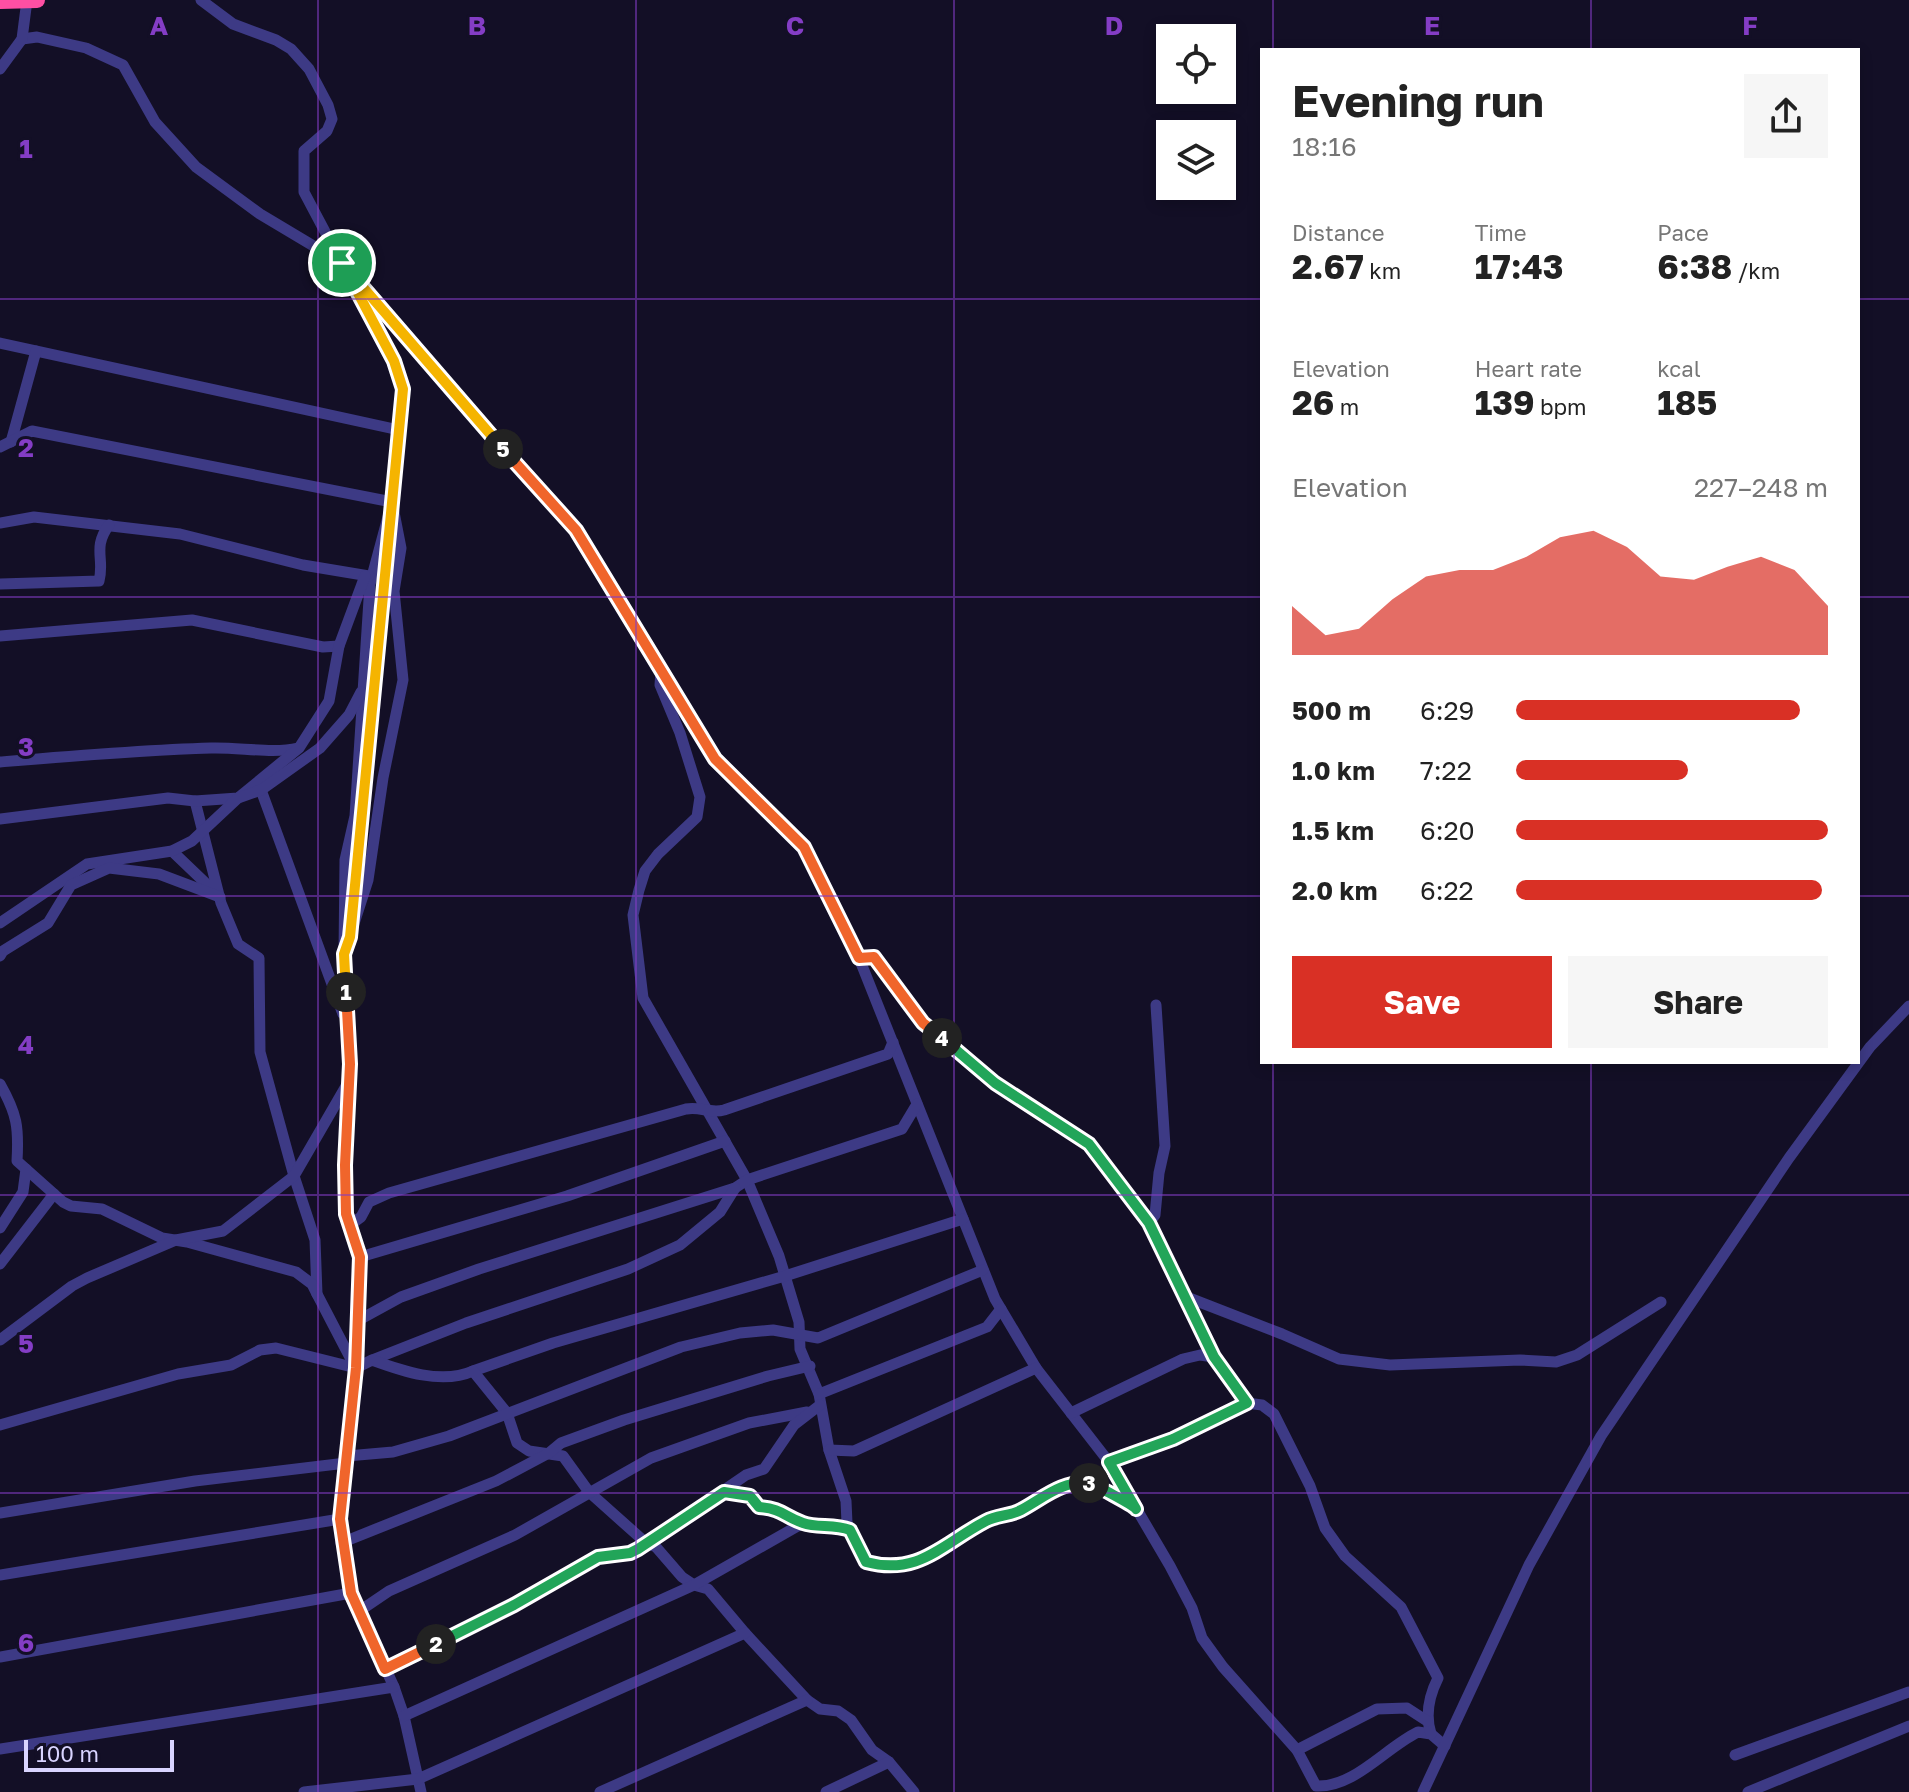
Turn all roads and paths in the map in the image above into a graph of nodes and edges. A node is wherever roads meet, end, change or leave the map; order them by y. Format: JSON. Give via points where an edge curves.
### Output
{"nodes":[{"id":1,"x":27,"y":0,"type":"edge"},
{"id":2,"x":37,"y":0,"type":"edge"},
{"id":3,"x":201,"y":0,"type":"edge"},
{"id":4,"x":0,"y":1,"type":"edge"},
{"id":5,"x":22,"y":39,"type":"junction"},
{"id":6,"x":0,"y":69,"type":"edge"},
{"id":7,"x":342,"y":263,"type":"junction"},
{"id":8,"x":0,"y":343,"type":"edge"},
{"id":9,"x":36,"y":351,"type":"junction"},
{"id":10,"x":400,"y":425,"type":"junction"},
{"id":11,"x":6,"y":444,"type":"edge"},
{"id":12,"x":392,"y":502,"type":"junction"},
{"id":13,"x":0,"y":523,"type":"edge"},
{"id":14,"x":109,"y":525,"type":"junction"},
{"id":15,"x":368,"y":576,"type":"junction"},
{"id":16,"x":0,"y":584,"type":"edge"},
{"id":17,"x":0,"y":636,"type":"edge"},
{"id":18,"x":339,"y":646,"type":"junction"},
{"id":19,"x":661,"y":670,"type":"junction"},
{"id":20,"x":363,"y":688,"type":"junction"},
{"id":21,"x":299,"y":748,"type":"junction"},
{"id":22,"x":0,"y":762,"type":"edge"},
{"id":23,"x":261,"y":790,"type":"junction"},
{"id":24,"x":238,"y":798,"type":"junction"},
{"id":25,"x":195,"y":801,"type":"junction"},
{"id":26,"x":0,"y":819,"type":"edge"},
{"id":27,"x":202,"y":829,"type":"junction"},
{"id":28,"x":172,"y":851,"type":"junction"},
{"id":29,"x":220,"y":897,"type":"junction"},
{"id":30,"x":0,"y":923,"type":"edge"},
{"id":31,"x":350,"y":937,"type":"junction"},
{"id":32,"x":344,"y":954,"type":"junction"},
{"id":33,"x":0,"y":956,"type":"edge"},
{"id":34,"x":859,"y":958,"type":"junction"},
{"id":35,"x":1156,"y":1005,"type":"dead end"},
{"id":36,"x":1909,"y":1006,"type":"edge"},
{"id":37,"x":347,"y":1025,"type":"junction"},
{"id":38,"x":893,"y":1042,"type":"junction"},
{"id":39,"x":1860,"y":1061,"type":"edge"},
{"id":40,"x":1858,"y":1064,"type":"edge"},
{"id":41,"x":350,"y":1079,"type":"junction"},
{"id":42,"x":0,"y":1084,"type":"edge"},
{"id":43,"x":917,"y":1104,"type":"junction"},
{"id":44,"x":709,"y":1111,"type":"junction"},
{"id":45,"x":725,"y":1141,"type":"junction"},
{"id":46,"x":26,"y":1169,"type":"junction"},
{"id":47,"x":294,"y":1176,"type":"junction"},
{"id":48,"x":747,"y":1180,"type":"junction"},
{"id":49,"x":735,"y":1188,"type":"junction"},
{"id":50,"x":54,"y":1194,"type":"junction"},
{"id":51,"x":963,"y":1219,"type":"junction"},
{"id":52,"x":1149,"y":1223,"type":"junction"},
{"id":53,"x":350,"y":1225,"type":"junction"},
{"id":54,"x":0,"y":1228,"type":"edge"},
{"id":55,"x":176,"y":1240,"type":"junction"},
{"id":56,"x":360,"y":1257,"type":"junction"},
{"id":57,"x":0,"y":1264,"type":"edge"},
{"id":58,"x":983,"y":1270,"type":"junction"},
{"id":59,"x":785,"y":1276,"type":"junction"},
{"id":60,"x":317,"y":1294,"type":"junction"},
{"id":61,"x":1184,"y":1296,"type":"junction"},
{"id":62,"x":1661,"y":1302,"type":"dead end"},
{"id":63,"x":1001,"y":1309,"type":"junction"},
{"id":64,"x":359,"y":1320,"type":"junction"},
{"id":65,"x":800,"y":1334,"type":"junction"},
{"id":66,"x":0,"y":1340,"type":"edge"},
{"id":67,"x":1214,"y":1357,"type":"junction"},
{"id":68,"x":372,"y":1360,"type":"junction"},
{"id":69,"x":810,"y":1366,"type":"junction"},
{"id":70,"x":356,"y":1368,"type":"junction"},
{"id":71,"x":1036,"y":1368,"type":"junction"},
{"id":72,"x":473,"y":1371,"type":"junction"},
{"id":73,"x":816,"y":1403,"type":"junction"},
{"id":74,"x":1247,"y":1403,"type":"junction"},
{"id":75,"x":507,"y":1413,"type":"junction"},
{"id":76,"x":1071,"y":1413,"type":"junction"},
{"id":77,"x":0,"y":1425,"type":"edge"},
{"id":78,"x":829,"y":1450,"type":"junction"},
{"id":79,"x":549,"y":1453,"type":"junction"},
{"id":80,"x":346,"y":1460,"type":"junction"},
{"id":81,"x":1109,"y":1462,"type":"junction"},
{"id":82,"x":589,"y":1492,"type":"junction"},
{"id":83,"x":724,"y":1492,"type":"junction"},
{"id":84,"x":1136,"y":1509,"type":"junction"},
{"id":85,"x":0,"y":1513,"type":"edge"},
{"id":86,"x":340,"y":1519,"type":"junction"},
{"id":87,"x":803,"y":1523,"type":"junction"},
{"id":88,"x":850,"y":1530,"type":"junction"},
{"id":89,"x":645,"y":1542,"type":"junction"},
{"id":90,"x":341,"y":1543,"type":"junction"},
{"id":91,"x":0,"y":1575,"type":"edge"},
{"id":92,"x":694,"y":1585,"type":"junction"},
{"id":93,"x":351,"y":1593,"type":"junction"},
{"id":94,"x":358,"y":1612,"type":"junction"},
{"id":95,"x":745,"y":1633,"type":"junction"},
{"id":96,"x":0,"y":1657,"type":"edge"},
{"id":97,"x":385,"y":1669,"type":"junction"},
{"id":98,"x":394,"y":1687,"type":"junction"},
{"id":99,"x":1909,"y":1692,"type":"edge"},
{"id":100,"x":807,"y":1700,"type":"junction"},
{"id":101,"x":404,"y":1716,"type":"junction"},
{"id":102,"x":1427,"y":1721,"type":"junction"},
{"id":103,"x":1909,"y":1726,"type":"edge"},
{"id":104,"x":1431,"y":1734,"type":"junction"},
{"id":105,"x":1445,"y":1746,"type":"junction"},
{"id":106,"x":0,"y":1749,"type":"edge"},
{"id":107,"x":1297,"y":1750,"type":"junction"},
{"id":108,"x":1735,"y":1755,"type":"dead end"},
{"id":109,"x":889,"y":1762,"type":"junction"},
{"id":110,"x":418,"y":1779,"type":"junction"},
{"id":111,"x":1314,"y":1789,"type":"edge"},
{"id":112,"x":304,"y":1792,"type":"edge"},
{"id":113,"x":421,"y":1792,"type":"edge"},
{"id":114,"x":600,"y":1792,"type":"edge"},
{"id":115,"x":826,"y":1792,"type":"edge"},
{"id":116,"x":914,"y":1792,"type":"edge"},
{"id":117,"x":1423,"y":1792,"type":"edge"},
{"id":118,"x":1748,"y":1792,"type":"edge"}],
"edges":[{"from":1,"to":2,"type":"highway"},
{"from":1,"to":4,"type":"highway"},
{"from":1,"to":5,"type":"street"},
{"from":3,"to":7,"type":"street","via":[[233,24],[284,44],[309,69],[332,119],[327,131],[304,151],[304,192]]},
{"from":5,"to":6,"type":"street"},
{"from":5,"to":7,"type":"street","via":[[37,37],[86,48],[123,65],[155,122],[196,167],[260,214]]},
{"from":7,"to":10,"type":"street","via":[[394,361],[403,389]]},
{"from":7,"to":19,"type":"street","via":[[576,530]]},
{"from":8,"to":9,"type":"street"},
{"from":9,"to":10,"type":"street"},
{"from":9,"to":11,"type":"street"},
{"from":10,"to":12,"type":"street"},
{"from":11,"to":12,"type":"street","via":[[32,431]]},
{"from":12,"to":15,"type":"street"},
{"from":12,"to":31,"type":"street"},
{"from":12,"to":31,"type":"street","via":[[401,548],[394,591],[403,680],[368,880]]},
{"from":13,"to":14,"type":"street","via":[[34,517]]},
{"from":14,"to":15,"type":"street","via":[[180,534]]},
{"from":14,"to":16,"type":"street","via":[[98,547],[99,581]]},
{"from":15,"to":18,"type":"street"},
{"from":15,"to":20,"type":"street"},
{"from":17,"to":18,"type":"street","via":[[192,620]]},
{"from":18,"to":21,"type":"street","via":[[329,701]]},
{"from":19,"to":34,"type":"street","via":[[715,759],[804,847]]},
{"from":19,"to":44,"type":"street","via":[[660,685],[700,797],[697,817],[645,871],[633,915],[635,939],[643,998]]},
{"from":20,"to":23,"type":"street","via":[[349,715],[320,748]]},
{"from":20,"to":32,"type":"street","via":[[355,816],[345,860]]},
{"from":21,"to":22,"type":"street","via":[[145,750]]},
{"from":21,"to":24,"type":"street"},
{"from":23,"to":24,"type":"street"},
{"from":23,"to":37,"type":"street"},
{"from":24,"to":25,"type":"street"},
{"from":24,"to":27,"type":"street"},
{"from":25,"to":26,"type":"street","via":[[168,798]]},
{"from":25,"to":27,"type":"street"},
{"from":27,"to":28,"type":"street"},
{"from":27,"to":29,"type":"street"},
{"from":28,"to":29,"type":"street"},
{"from":28,"to":30,"type":"street","via":[[87,864]]},
{"from":29,"to":33,"type":"street","via":[[159,874],[109,868],[71,885],[48,923]]},
{"from":29,"to":47,"type":"street","via":[[238,944],[259,958],[260,1052]]},
{"from":31,"to":32,"type":"street"},
{"from":32,"to":37,"type":"street"},
{"from":34,"to":38,"type":"street"},
{"from":34,"to":52,"type":"street","via":[[874,957],[923,1023],[995,1083],[1089,1144]]},
{"from":35,"to":52,"type":"street","via":[[1165,1146],[1155,1215]]},
{"from":36,"to":39,"type":"street"},
{"from":37,"to":41,"type":"street"},
{"from":38,"to":43,"type":"street"},
{"from":38,"to":44,"type":"street","via":[[888,1054],[868,1062]]},
{"from":40,"to":105,"type":"street","via":[[1601,1436],[1529,1565]]},
{"from":41,"to":47,"type":"street"},
{"from":41,"to":53,"type":"street","via":[[345,1165]]},
{"from":42,"to":46,"type":"street","via":[[14,1108],[17,1161]]},
{"from":43,"to":48,"type":"street","via":[[902,1129]]},
{"from":43,"to":51,"type":"street"},
{"from":44,"to":45,"type":"street"},
{"from":44,"to":53,"type":"street","via":[[686,1109],[389,1193],[369,1202]]},
{"from":45,"to":48,"type":"street"},
{"from":45,"to":56,"type":"street","via":[[591,1188]]},
{"from":46,"to":50,"type":"street"},
{"from":46,"to":54,"type":"street","via":[[23,1192]]},
{"from":47,"to":55,"type":"street","via":[[223,1231]]},
{"from":47,"to":60,"type":"street","via":[[315,1240]]},
{"from":48,"to":49,"type":"street"},
{"from":48,"to":59,"type":"street"},
{"from":49,"to":64,"type":"street","via":[[479,1269],[401,1297]]},
{"from":49,"to":68,"type":"street","via":[[720,1212],[680,1245],[628,1269]]},
{"from":50,"to":55,"type":"street","via":[[71,1206],[102,1209]]},
{"from":50,"to":57,"type":"street"},
{"from":51,"to":58,"type":"street"},
{"from":51,"to":59,"type":"street"},
{"from":52,"to":61,"type":"street"},
{"from":53,"to":56,"type":"street"},
{"from":55,"to":60,"type":"street","via":[[296,1272]]},
{"from":55,"to":66,"type":"street","via":[[72,1286]]},
{"from":56,"to":64,"type":"street"},
{"from":58,"to":63,"type":"street"},
{"from":58,"to":65,"type":"street","via":[[818,1338]]},
{"from":59,"to":65,"type":"street"},
{"from":59,"to":72,"type":"street"},
{"from":60,"to":70,"type":"street"},
{"from":61,"to":62,"type":"street","via":[[1339,1359],[1390,1365],[1556,1362],[1577,1355]]},
{"from":61,"to":67,"type":"street"},
{"from":63,"to":71,"type":"street"},
{"from":63,"to":73,"type":"street","via":[[987,1327]]},
{"from":64,"to":70,"type":"street"},
{"from":65,"to":69,"type":"street","via":[[800,1349]]},
{"from":65,"to":75,"type":"street","via":[[740,1333],[681,1347]]},
{"from":67,"to":74,"type":"street"},
{"from":67,"to":76,"type":"street","via":[[1183,1359]]},
{"from":68,"to":70,"type":"street"},
{"from":68,"to":72,"type":"street","via":[[419,1375]]},
{"from":69,"to":73,"type":"street"},
{"from":69,"to":79,"type":"street","via":[[624,1420],[561,1443]]},
{"from":70,"to":77,"type":"street","via":[[276,1348],[260,1350],[231,1365],[178,1374]]},
{"from":70,"to":80,"type":"street"},
{"from":71,"to":76,"type":"street"},
{"from":71,"to":78,"type":"street","via":[[854,1451]]},
{"from":72,"to":75,"type":"street"},
{"from":73,"to":78,"type":"street"},
{"from":73,"to":82,"type":"street","via":[[651,1458]]},
{"from":73,"to":83,"type":"street","via":[[764,1469]]},
{"from":74,"to":81,"type":"street","via":[[1173,1439]]},
{"from":74,"to":102,"type":"street","via":[[1274,1414],[1325,1528],[1345,1556],[1401,1607],[1438,1678]]},
{"from":75,"to":79,"type":"street","via":[[517,1443],[529,1451]]},
{"from":75,"to":80,"type":"street","via":[[449,1436]]},
{"from":76,"to":81,"type":"street"},
{"from":78,"to":88,"type":"street"},
{"from":79,"to":82,"type":"street","via":[[563,1456]]},
{"from":79,"to":90,"type":"street","via":[[496,1481]]},
{"from":80,"to":85,"type":"street"},
{"from":80,"to":86,"type":"street"},
{"from":81,"to":84,"type":"street"},
{"from":82,"to":89,"type":"street"},
{"from":82,"to":94,"type":"street","via":[[515,1535],[389,1591]]},
{"from":83,"to":87,"type":"street","via":[[750,1496],[759,1507],[777,1508]]},
{"from":83,"to":89,"type":"street"},
{"from":84,"to":88,"type":"street","via":[[1097,1484],[1077,1482],[1057,1487],[1011,1515],[987,1520],[923,1560],[888,1567],[866,1562]]},
{"from":84,"to":107,"type":"street","via":[[1192,1608],[1202,1638]]},
{"from":86,"to":90,"type":"street"},
{"from":86,"to":91,"type":"street"},
{"from":87,"to":88,"type":"street"},
{"from":87,"to":92,"type":"street"},
{"from":89,"to":92,"type":"street"},
{"from":89,"to":97,"type":"street","via":[[630,1553],[598,1557]]},
{"from":90,"to":93,"type":"street"},
{"from":92,"to":95,"type":"street","via":[[708,1589]]},
{"from":92,"to":101,"type":"street"},
{"from":93,"to":94,"type":"street"},
{"from":93,"to":96,"type":"street"},
{"from":94,"to":97,"type":"street"},
{"from":95,"to":100,"type":"street"},
{"from":95,"to":110,"type":"street"},
{"from":97,"to":98,"type":"street"},
{"from":98,"to":101,"type":"street"},
{"from":98,"to":106,"type":"street"},
{"from":99,"to":108,"type":"street"},
{"from":100,"to":109,"type":"street","via":[[851,1720],[872,1750]]},
{"from":100,"to":114,"type":"street"},
{"from":101,"to":110,"type":"street"},
{"from":102,"to":104,"type":"street"},
{"from":102,"to":107,"type":"street","via":[[1407,1708],[1377,1709]]},
{"from":103,"to":118,"type":"street"},
{"from":104,"to":105,"type":"street"},
{"from":104,"to":111,"type":"street","via":[[1418,1732],[1345,1780]]},
{"from":105,"to":117,"type":"street"},
{"from":107,"to":111,"type":"street"},
{"from":109,"to":115,"type":"street"},
{"from":109,"to":116,"type":"street"},
{"from":110,"to":112,"type":"street"},
{"from":110,"to":113,"type":"street"}]}
